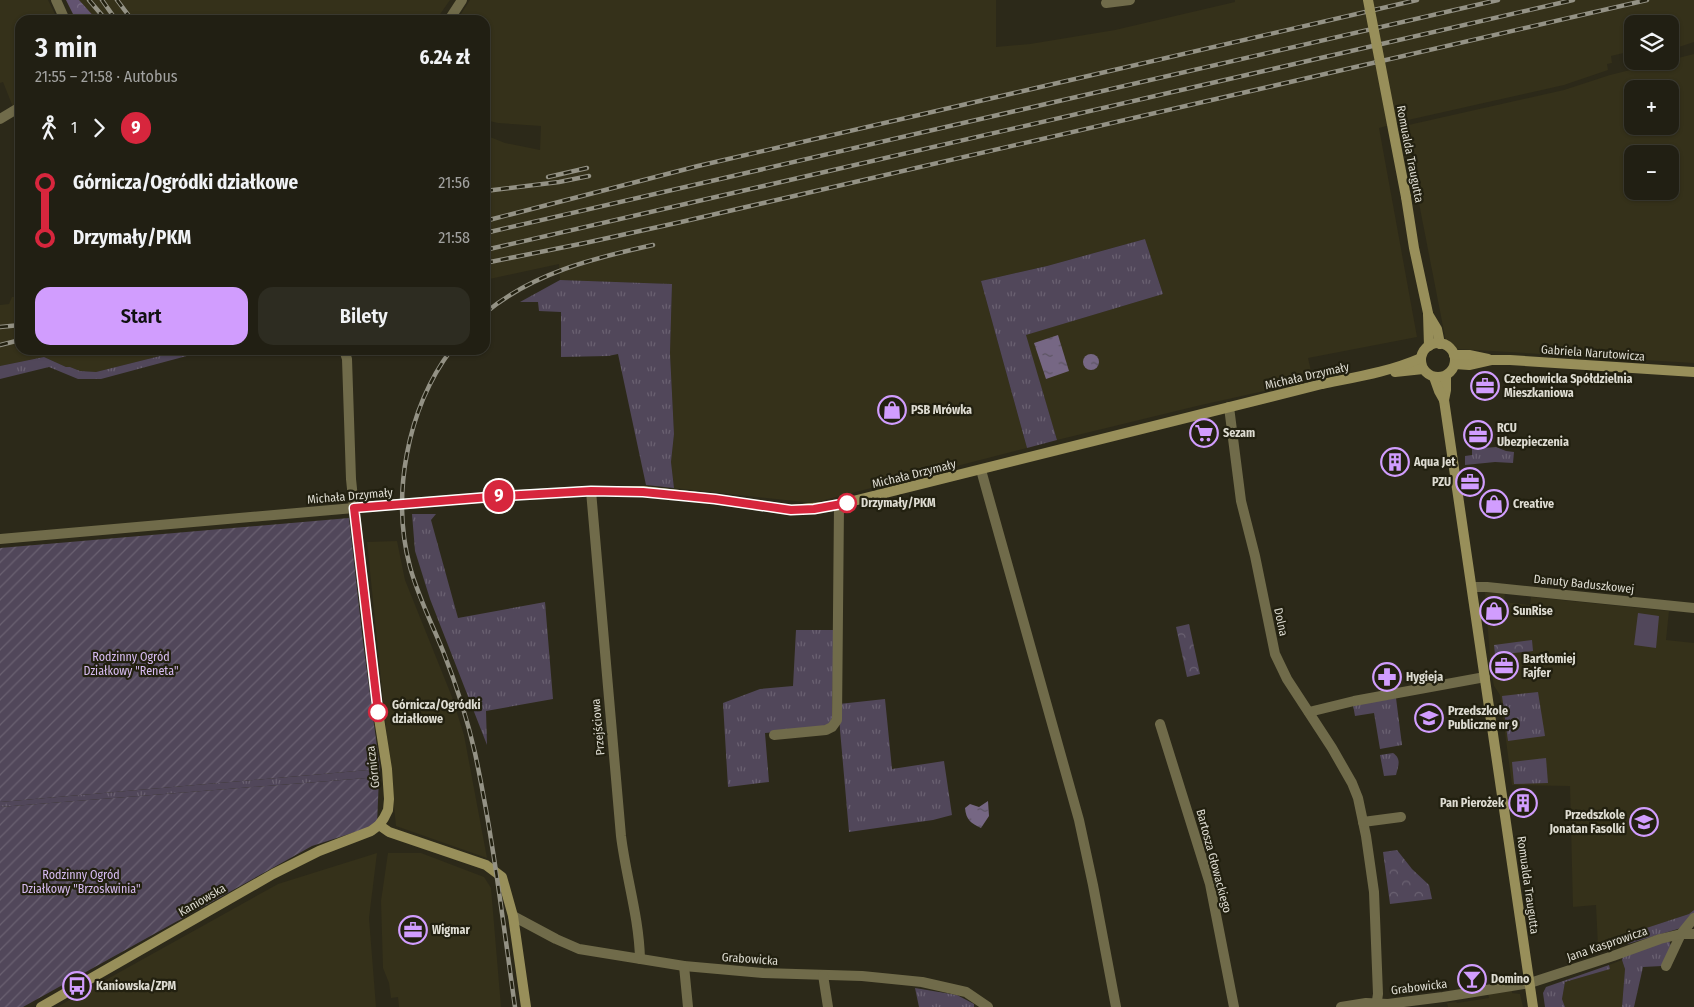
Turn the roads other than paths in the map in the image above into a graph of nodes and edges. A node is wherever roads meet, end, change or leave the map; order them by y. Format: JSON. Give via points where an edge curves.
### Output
{"nodes":[{"id":1,"x":56,"y":0,"type":"edge"},
{"id":2,"x":462,"y":0,"type":"edge"},
{"id":3,"x":1130,"y":0,"type":"edge"},
{"id":4,"x":1368,"y":0,"type":"edge"},
{"id":5,"x":1106,"y":3,"type":"dead end"},
{"id":6,"x":64,"y":15,"type":"edge"},
{"id":7,"x":452,"y":15,"type":"edge"},
{"id":8,"x":15,"y":110,"type":"edge"},
{"id":9,"x":0,"y":119,"type":"edge"},
{"id":10,"x":1428,"y":313,"type":"junction"},
{"id":11,"x":1440,"y":344,"type":"junction"},
{"id":12,"x":1429,"y":346,"type":"junction"},
{"id":13,"x":346,"y":355,"type":"edge"},
{"id":14,"x":1421,"y":358,"type":"junction"},
{"id":15,"x":1454,"y":360,"type":"junction"},
{"id":16,"x":1423,"y":369,"type":"junction"},
{"id":17,"x":1694,"y":372,"type":"edge"},
{"id":18,"x":1376,"y":374,"type":"junction"},
{"id":19,"x":1446,"y":376,"type":"junction"},
{"id":20,"x":1434,"y":377,"type":"junction"},
{"id":21,"x":1444,"y":400,"type":"junction"},
{"id":22,"x":1229,"y":407,"type":"junction"},
{"id":23,"x":981,"y":470,"type":"junction"},
{"id":24,"x":591,"y":491,"type":"junction"},
{"id":25,"x":839,"y":505,"type":"junction"},
{"id":26,"x":354,"y":508,"type":"junction"},
{"id":27,"x":0,"y":539,"type":"edge"},
{"id":28,"x":1472,"y":588,"type":"junction"},
{"id":29,"x":1694,"y":608,"type":"edge"},
{"id":30,"x":1485,"y":677,"type":"junction"},
{"id":31,"x":1309,"y":712,"type":"junction"},
{"id":32,"x":1160,"y":724,"type":"dead end"},
{"id":33,"x":774,"y":735,"type":"dead end"},
{"id":34,"x":1401,"y":817,"type":"dead end"},
{"id":35,"x":1363,"y":822,"type":"junction"},
{"id":36,"x":379,"y":825,"type":"junction"},
{"id":37,"x":513,"y":916,"type":"junction"},
{"id":38,"x":1694,"y":918,"type":"edge"},
{"id":39,"x":1681,"y":934,"type":"junction"},
{"id":40,"x":1694,"y":934,"type":"edge"},
{"id":41,"x":640,"y":959,"type":"junction"},
{"id":42,"x":684,"y":966,"type":"junction"},
{"id":43,"x":1666,"y":966,"type":"dead end"},
{"id":44,"x":823,"y":975,"type":"junction"},
{"id":45,"x":1530,"y":983,"type":"junction"},
{"id":46,"x":1376,"y":1005,"type":"edge"},
{"id":47,"x":41,"y":1007,"type":"edge"},
{"id":48,"x":526,"y":1007,"type":"edge"},
{"id":49,"x":688,"y":1007,"type":"edge"},
{"id":50,"x":828,"y":1007,"type":"edge"},
{"id":51,"x":988,"y":1007,"type":"edge"},
{"id":52,"x":1116,"y":1007,"type":"edge"},
{"id":53,"x":1234,"y":1007,"type":"edge"},
{"id":54,"x":1340,"y":1007,"type":"edge"},
{"id":55,"x":1533,"y":1007,"type":"edge"}],
"edges":[{"from":1,"to":6,"type":"street"},
{"from":2,"to":7,"type":"street"},
{"from":3,"to":5,"type":"street"},
{"from":4,"to":10,"type":"street","name":"Romualda Traugutta","bridge":true},
{"from":8,"to":9,"type":"street"},
{"from":10,"to":11,"type":"street","via":[[1437,329]]},
{"from":10,"to":12,"type":"street"},
{"from":11,"to":12,"type":"street"},
{"from":11,"to":15,"type":"street","via":[[1449,348]]},
{"from":12,"to":14,"type":"street"},
{"from":13,"to":26,"type":"street","name":"Górnicza"},
{"from":14,"to":16,"type":"street"},
{"from":14,"to":18,"type":"street"},
{"from":15,"to":17,"type":"street","name":"Gabriela Narutowicza","via":[[1468,365],[1510,360]]},
{"from":15,"to":19,"type":"street"},
{"from":16,"to":18,"type":"street"},
{"from":16,"to":20,"type":"street"},
{"from":18,"to":22,"type":"street","name":"Michała Drzymały"},
{"from":19,"to":20,"type":"street"},
{"from":19,"to":21,"type":"street","name":"Romualda Traugutta"},
{"from":20,"to":21,"type":"street"},
{"from":21,"to":28,"type":"street","name":"Romualda Traugutta"},
{"from":22,"to":23,"type":"street","name":"Michała Drzymały"},
{"from":22,"to":31,"type":"street","name":"Dolna","via":[[1241,501],[1275,654]]},
{"from":23,"to":25,"type":"street","name":"Michała Drzymały"},
{"from":23,"to":52,"type":"street","via":[[1078,820]]},
{"from":24,"to":25,"type":"street","name":"Michała Drzymały","via":[[643,492],[791,510]]},
{"from":24,"to":26,"type":"street","name":"Michała Drzymały"},
{"from":24,"to":41,"type":"street","name":"Przejściowa","via":[[622,842]]},
{"from":25,"to":33,"type":"street","via":[[837,720],[826,730]]},
{"from":26,"to":27,"type":"street","name":"Michała Drzymały"},
{"from":26,"to":36,"type":"street","name":"Górnicza","via":[[389,799],[388,810]]},
{"from":28,"to":29,"type":"street","name":"Danuty Baduszkowej"},
{"from":28,"to":30,"type":"street","name":"Romualda Traugutta"},
{"from":30,"to":31,"type":"street"},
{"from":30,"to":45,"type":"street","name":"Romualda Traugutta"},
{"from":31,"to":35,"type":"street","name":"Dolna","via":[[1352,784]]},
{"from":32,"to":53,"type":"street","name":"Bartosza Głowackiego","via":[[1210,884]]},
{"from":34,"to":35,"type":"street"},
{"from":35,"to":46,"type":"street","name":"Dolna","via":[[1374,892]]},
{"from":36,"to":37,"type":"street","via":[[389,832],[486,865],[502,877]]},
{"from":36,"to":47,"type":"street","name":"Kaniowska","via":[[364,835],[319,851],[273,874]]},
{"from":37,"to":41,"type":"street","name":"Grabowicka","via":[[579,948]]},
{"from":37,"to":48,"type":"street"},
{"from":38,"to":39,"type":"street"},
{"from":39,"to":40,"type":"street","name":"Jana Kasprowicza"},
{"from":39,"to":43,"type":"street"},
{"from":39,"to":45,"type":"street","name":"Jana Kasprowicza","via":[[1660,938]]},
{"from":41,"to":42,"type":"street","name":"Grabowicka"},
{"from":42,"to":44,"type":"street","name":"Grabowicka"},
{"from":42,"to":49,"type":"street"},
{"from":44,"to":50,"type":"street"},
{"from":44,"to":51,"type":"street","name":"Grabowicka","via":[[922,982],[966,992]]},
{"from":45,"to":46,"type":"street","name":"Grabowicka"},
{"from":45,"to":55,"type":"street","name":"Romualda Traugutta"},
{"from":46,"to":54,"type":"street","name":"Grabowicka"}]}
